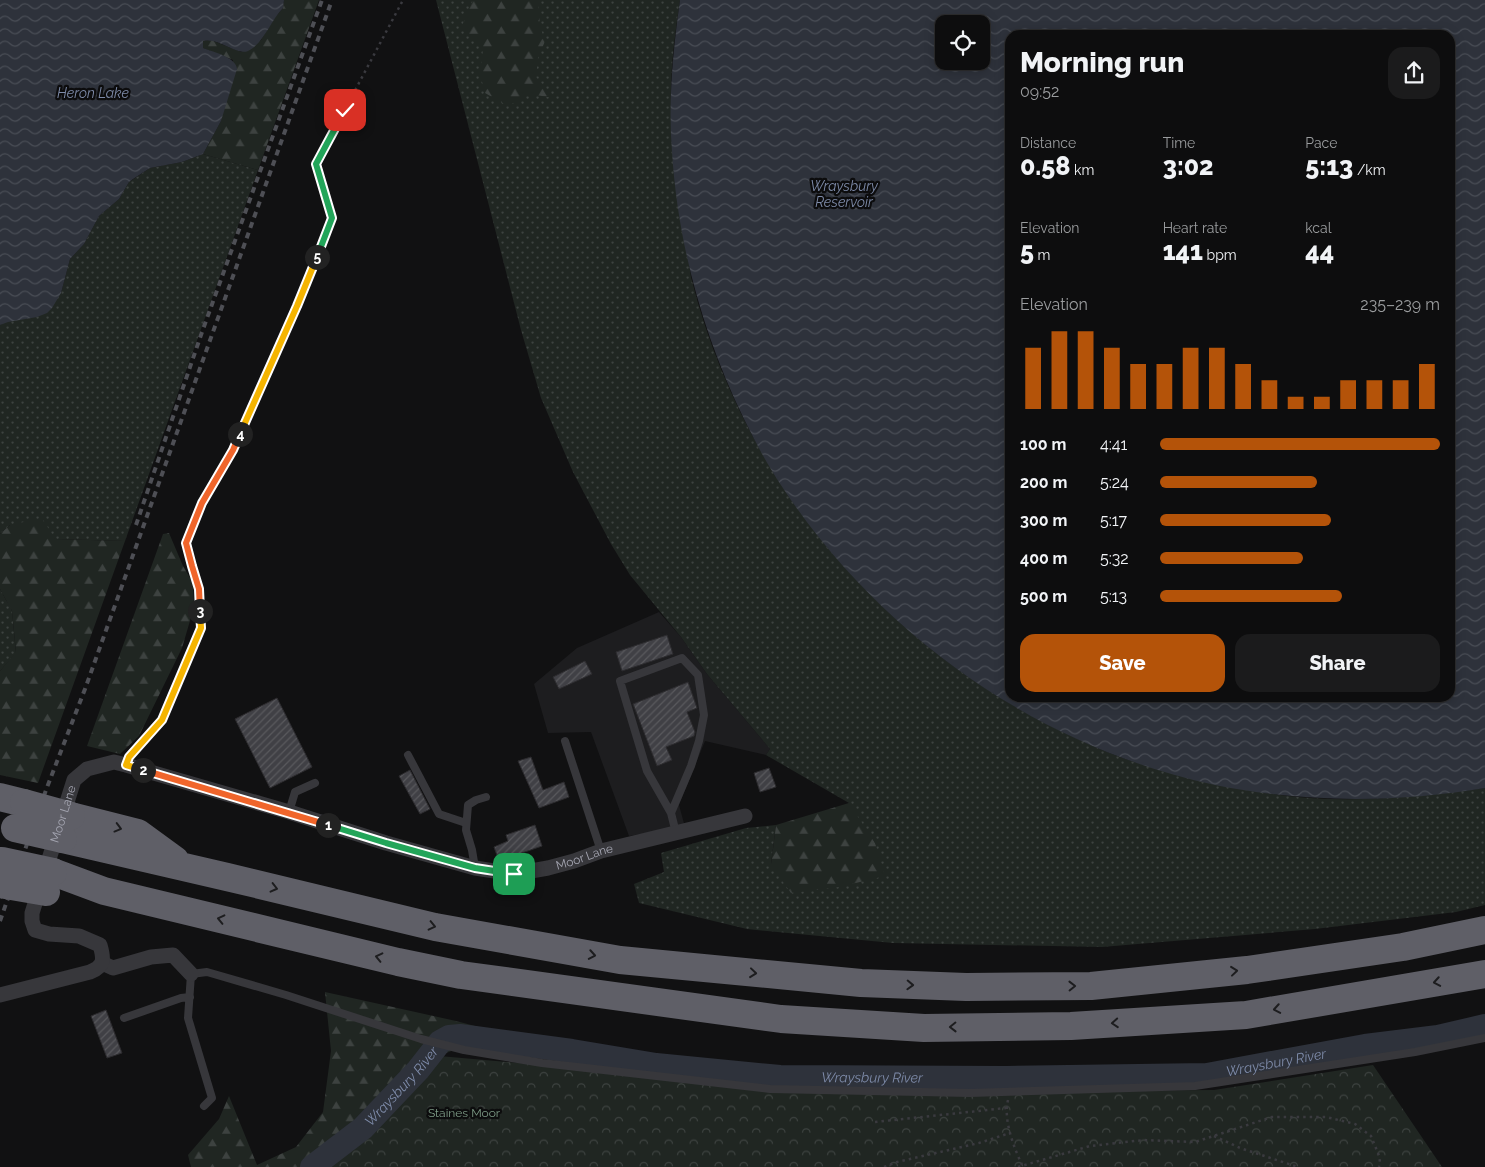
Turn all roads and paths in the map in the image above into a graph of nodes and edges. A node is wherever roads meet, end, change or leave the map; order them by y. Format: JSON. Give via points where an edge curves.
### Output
{"nodes":[{"id":1,"x":403,"y":0,"type":"edge"},
{"id":2,"x":565,"y":741,"type":"dead end"},
{"id":3,"x":408,"y":755,"type":"dead end"},
{"id":4,"x":126,"y":765,"type":"junction"},
{"id":5,"x":315,"y":783,"type":"dead end"},
{"id":6,"x":486,"y":797,"type":"dead end"},
{"id":7,"x":12,"y":800,"type":"edge"},
{"id":8,"x":289,"y":812,"type":"junction"},
{"id":9,"x":670,"y":813,"type":"junction"},
{"id":10,"x":745,"y":816,"type":"dead end"},
{"id":11,"x":466,"y":823,"type":"junction"},
{"id":12,"x":7,"y":827,"type":"edge"},
{"id":13,"x":67,"y":827,"type":"junction"},
{"id":14,"x":676,"y":833,"type":"junction"},
{"id":15,"x":601,"y":851,"type":"junction"},
{"id":16,"x":475,"y":868,"type":"junction"},
{"id":17,"x":1,"y":869,"type":"edge"},
{"id":18,"x":1485,"y":930,"type":"edge"},
{"id":19,"x":102,"y":963,"type":"junction"},
{"id":20,"x":190,"y":974,"type":"junction"},
{"id":21,"x":1485,"y":974,"type":"edge"},
{"id":22,"x":1,"y":995,"type":"edge"},
{"id":23,"x":190,"y":997,"type":"junction"},
{"id":24,"x":124,"y":1018,"type":"dead end"},
{"id":25,"x":1485,"y":1038,"type":"edge"},
{"id":26,"x":1010,"y":1091,"type":"junction"},
{"id":27,"x":204,"y":1106,"type":"dead end"},
{"id":28,"x":1006,"y":1108,"type":"junction"},
{"id":29,"x":875,"y":1122,"type":"dead end"},
{"id":30,"x":1010,"y":1133,"type":"junction"},
{"id":31,"x":1213,"y":1136,"type":"junction"},
{"id":32,"x":1023,"y":1166,"type":"edge"},
{"id":33,"x":884,"y":1167,"type":"edge"},
{"id":34,"x":1018,"y":1167,"type":"edge"},
{"id":35,"x":1298,"y":1167,"type":"edge"},
{"id":36,"x":1379,"y":1167,"type":"edge"}],
"edges":[{"from":1,"to":4,"type":"path","via":[[316,164],[332,218],[233,450],[202,503],[186,543],[199,589],[201,628],[162,720],[129,757]]},
{"from":2,"to":15,"type":"lane"},
{"from":3,"to":11,"type":"lane","via":[[440,814]]},
{"from":4,"to":8,"type":"street","name":"Moor Lane"},
{"from":4,"to":19,"type":"street","name":"Moor Lane","via":[[114,762],[87,768],[74,780],[32,913],[35,930],[79,936],[100,945],[104,958]]},
{"from":5,"to":8,"type":"lane","via":[[296,792]]},
{"from":6,"to":11,"type":"lane","via":[[468,805]]},
{"from":7,"to":13,"type":"highway","bridge":true},
{"from":8,"to":16,"type":"street","name":"Moor Lane"},
{"from":9,"to":9,"type":"lane","via":[[647,771],[620,681],[682,658],[698,674],[704,716],[691,766]]},
{"from":9,"to":14,"type":"lane"},
{"from":10,"to":14,"type":"street","name":"Moor Lane"},
{"from":11,"to":16,"type":"lane"},
{"from":12,"to":13,"type":"highway","bridge":true},
{"from":13,"to":18,"type":"highway","one_way":true,"via":[[138,833],[185,867],[436,928],[620,960],[861,983],[966,987],[1091,986],[1247,970],[1403,947]]},
{"from":14,"to":15,"type":"street","name":"Moor Lane"},
{"from":15,"to":16,"type":"street","name":"Moor Lane","via":[[574,861],[514,874]]},
{"from":21,"to":17,"type":"highway","one_way":true,"bridge":true,"via":[[1246,1014],[1071,1026],[924,1028],[781,1019],[461,974],[398,962]]},
{"from":19,"to":20,"type":"street","via":[[113,968],[151,957],[173,955]]},
{"from":19,"to":22,"type":"street","via":[[90,972]]},
{"from":20,"to":23,"type":"lane"},
{"from":20,"to":26,"type":"lane","via":[[207,972],[464,1050],[542,1063],[770,1089]]},
{"from":23,"to":24,"type":"lane"},
{"from":23,"to":27,"type":"lane","via":[[188,1018],[212,1098]]},
{"from":25,"to":26,"type":"lane","via":[[1195,1086]]},
{"from":26,"to":28,"type":"path"},
{"from":28,"to":29,"type":"path"},
{"from":28,"to":30,"type":"path"},
{"from":30,"to":32,"type":"path"},
{"from":30,"to":33,"type":"path"},
{"from":31,"to":32,"type":"path","via":[[1195,1142],[1144,1140],[1090,1146]]},
{"from":31,"to":35,"type":"path"},
{"from":31,"to":36,"type":"path","via":[[1272,1117],[1326,1117],[1355,1124],[1372,1136],[1380,1158]]},
{"from":32,"to":34,"type":"path"}]}
